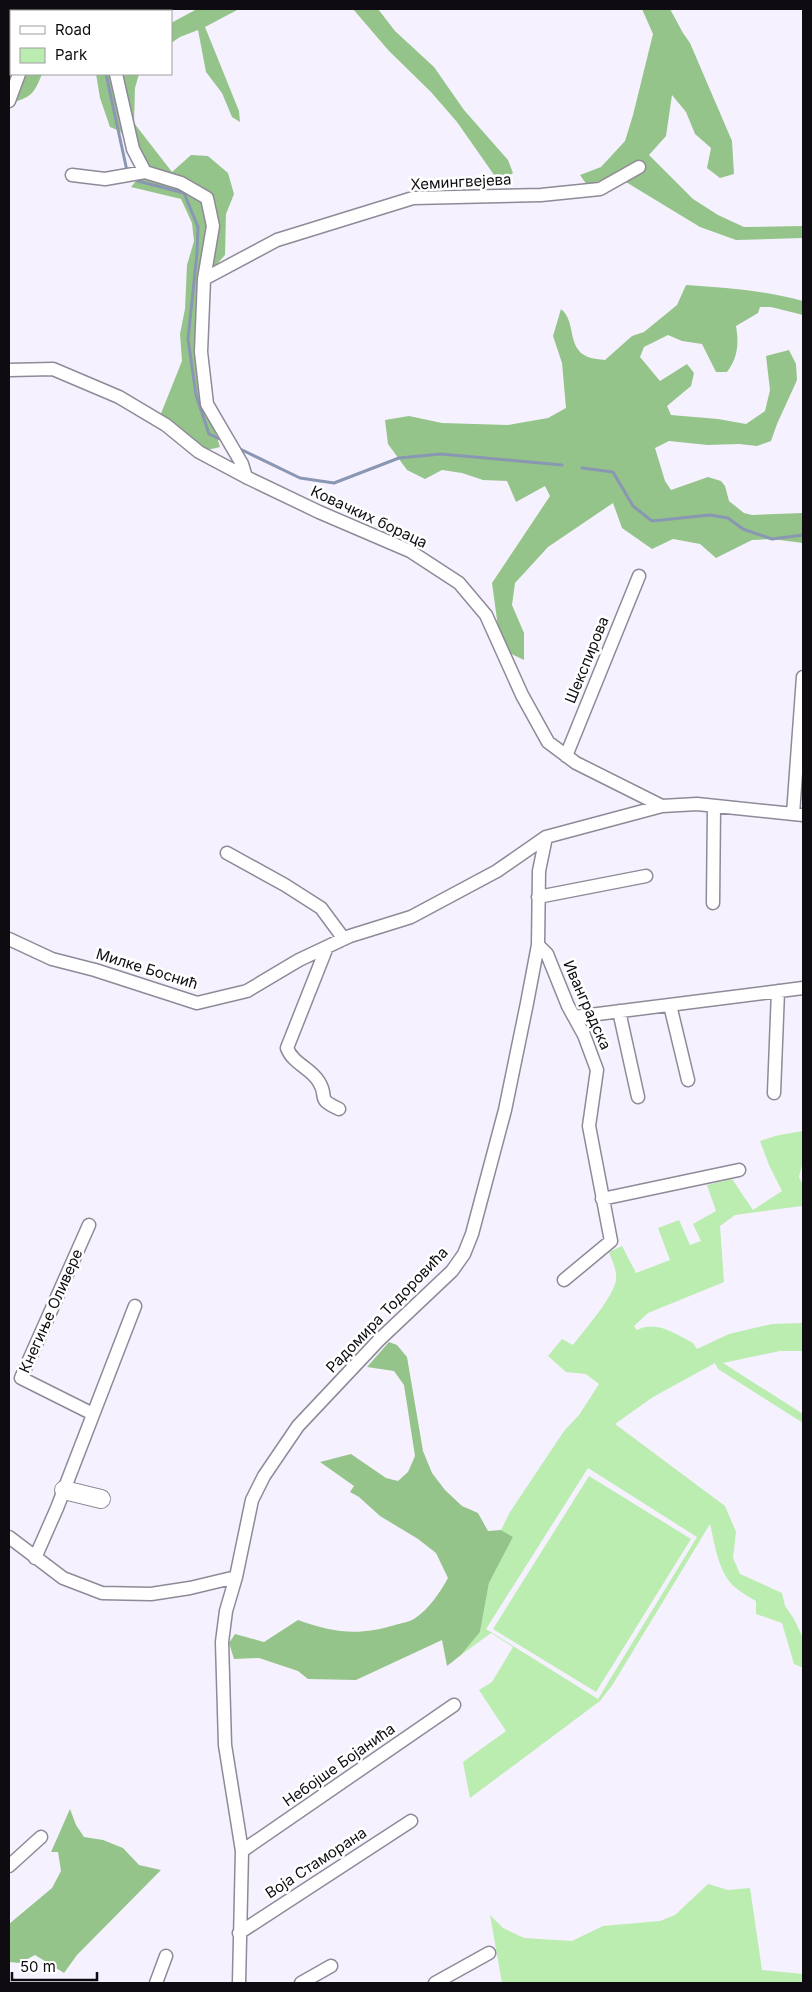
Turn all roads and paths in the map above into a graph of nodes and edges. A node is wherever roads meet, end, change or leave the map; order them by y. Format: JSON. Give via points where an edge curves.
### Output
{"nodes":[{"id":1,"x":19,"y":75,"type":"edge"},
{"id":2,"x":116,"y":75,"type":"edge"},
{"id":3,"x":9,"y":101,"type":"edge"},
{"id":4,"x":639,"y":167,"type":"dead end"},
{"id":5,"x":145,"y":172,"type":"junction"},
{"id":6,"x":72,"y":175,"type":"dead end"},
{"id":7,"x":204,"y":279,"type":"junction"},
{"id":8,"x":9,"y":370,"type":"edge"},
{"id":9,"x":246,"y":477,"type":"junction"},
{"id":10,"x":639,"y":576,"type":"dead end"},
{"id":11,"x":803,"y":677,"type":"edge"},
{"id":12,"x":566,"y":756,"type":"junction"},
{"id":13,"x":662,"y":806,"type":"junction"},
{"id":14,"x":714,"y":806,"type":"junction"},
{"id":15,"x":798,"y":814,"type":"edge"},
{"id":16,"x":546,"y":837,"type":"junction"},
{"id":17,"x":227,"y":853,"type":"dead end"},
{"id":18,"x":646,"y":876,"type":"dead end"},
{"id":19,"x":538,"y":897,"type":"junction"},
{"id":20,"x":713,"y":903,"type":"dead end"},
{"id":21,"x":9,"y":939,"type":"edge"},
{"id":22,"x":344,"y":939,"type":"junction"},
{"id":23,"x":538,"y":946,"type":"junction"},
{"id":24,"x":327,"y":947,"type":"junction"},
{"id":25,"x":803,"y":988,"type":"edge"},
{"id":26,"x":778,"y":991,"type":"junction"},
{"id":27,"x":670,"y":1005,"type":"junction"},
{"id":28,"x":619,"y":1012,"type":"junction"},
{"id":29,"x":574,"y":1017,"type":"junction"},
{"id":30,"x":688,"y":1080,"type":"dead end"},
{"id":31,"x":774,"y":1093,"type":"dead end"},
{"id":32,"x":638,"y":1097,"type":"dead end"},
{"id":33,"x":339,"y":1109,"type":"dead end"},
{"id":34,"x":740,"y":1170,"type":"dead end"},
{"id":35,"x":602,"y":1199,"type":"junction"},
{"id":36,"x":89,"y":1225,"type":"dead end"},
{"id":37,"x":564,"y":1280,"type":"dead end"},
{"id":38,"x":135,"y":1306,"type":"dead end"},
{"id":39,"x":93,"y":1414,"type":"junction"},
{"id":40,"x":64,"y":1490,"type":"junction"},
{"id":41,"x":101,"y":1499,"type":"dead end"},
{"id":42,"x":9,"y":1537,"type":"edge"},
{"id":43,"x":35,"y":1558,"type":"junction"},
{"id":44,"x":236,"y":1577,"type":"junction"},
{"id":45,"x":454,"y":1705,"type":"dead end"},
{"id":46,"x":411,"y":1821,"type":"dead end"},
{"id":47,"x":41,"y":1838,"type":"dead end"},
{"id":48,"x":242,"y":1851,"type":"junction"},
{"id":49,"x":9,"y":1866,"type":"edge"},
{"id":50,"x":239,"y":1933,"type":"junction"},
{"id":51,"x":489,"y":1953,"type":"dead end"},
{"id":52,"x":166,"y":1956,"type":"dead end"},
{"id":53,"x":331,"y":1966,"type":"dead end"},
{"id":54,"x":156,"y":1983,"type":"edge"},
{"id":55,"x":239,"y":1983,"type":"edge"},
{"id":56,"x":301,"y":1983,"type":"edge"},
{"id":57,"x":435,"y":1983,"type":"edge"}],
"edges":[{"from":1,"to":3,"type":"street"},
{"from":2,"to":5,"type":"street","via":[[133,149]]},
{"from":4,"to":7,"type":"street","name":"Хемингвејева","via":[[600,189],[413,198],[277,240]]},
{"from":5,"to":6,"type":"street","via":[[105,179]]},
{"from":5,"to":7,"type":"street","via":[[181,183],[207,198],[213,226]]},
{"from":7,"to":9,"type":"street","via":[[201,352],[207,404],[242,464]]},
{"from":8,"to":9,"type":"street","name":"Ковачких бораца","via":[[53,369],[119,397],[166,426],[199,452]]},
{"from":9,"to":12,"type":"street","name":"Ковачких бораца","via":[[410,551],[459,583],[486,615],[548,742]]},
{"from":10,"to":12,"type":"street","name":"Шекспирова"},
{"from":11,"to":15,"type":"street"},
{"from":12,"to":13,"type":"street","name":"Ковачких бораца"},
{"from":13,"to":14,"type":"street","name":"Ковачких бораца"},
{"from":13,"to":16,"type":"street","name":"Ковачких бораца"},
{"from":14,"to":15,"type":"street","name":"Ковачких бораца"},
{"from":14,"to":20,"type":"street"},
{"from":16,"to":19,"type":"street","name":"Радомира Тодоровића"},
{"from":16,"to":22,"type":"street","name":"Милке Боснић","via":[[497,871],[411,917]]},
{"from":17,"to":22,"type":"street","via":[[321,908]]},
{"from":18,"to":19,"type":"street"},
{"from":19,"to":23,"type":"street","name":"Радомира Тодоровића"},
{"from":21,"to":24,"type":"street","name":"Милке Боснић","via":[[52,959],[197,1003],[247,991]]},
{"from":22,"to":24,"type":"street","name":"Милке Боснић"},
{"from":23,"to":29,"type":"street","name":"Иванградска","via":[[547,954]]},
{"from":23,"to":44,"type":"street","name":"Радомира Тодоровића","via":[[505,1110],[464,1254],[452,1271],[379,1340],[298,1426],[252,1500]]},
{"from":24,"to":33,"type":"street","via":[[287,1048],[290,1056],[320,1082],[327,1103]]},
{"from":25,"to":26,"type":"street"},
{"from":26,"to":27,"type":"street"},
{"from":26,"to":31,"type":"street"},
{"from":27,"to":28,"type":"street"},
{"from":27,"to":30,"type":"street"},
{"from":28,"to":29,"type":"street"},
{"from":28,"to":32,"type":"street"},
{"from":29,"to":35,"type":"street","name":"Иванградска","via":[[598,1070],[588,1126]]},
{"from":34,"to":35,"type":"street"},
{"from":35,"to":37,"type":"street","name":"Иванградска","via":[[611,1241]]},
{"from":36,"to":39,"type":"street","name":"Кнегиње Оливере","via":[[21,1378]]},
{"from":38,"to":39,"type":"street"},
{"from":39,"to":40,"type":"street"},
{"from":40,"to":41,"type":"street"},
{"from":40,"to":43,"type":"street"},
{"from":42,"to":43,"type":"street"},
{"from":43,"to":44,"type":"street","via":[[63,1578],[102,1593],[151,1594]]},
{"from":44,"to":48,"type":"street","name":"Радомира Тодоровића","via":[[226,1611],[222,1642],[225,1745]]},
{"from":45,"to":48,"type":"street","name":"Небојше Бојанића"},
{"from":46,"to":50,"type":"street","name":"Воја Стаморана"},
{"from":47,"to":49,"type":"street"},
{"from":48,"to":50,"type":"street","name":"Радомира Тодоровића"},
{"from":50,"to":55,"type":"street","name":"Радомира Тодоровића"},
{"from":51,"to":57,"type":"street"},
{"from":52,"to":54,"type":"street"},
{"from":53,"to":56,"type":"street"}]}
